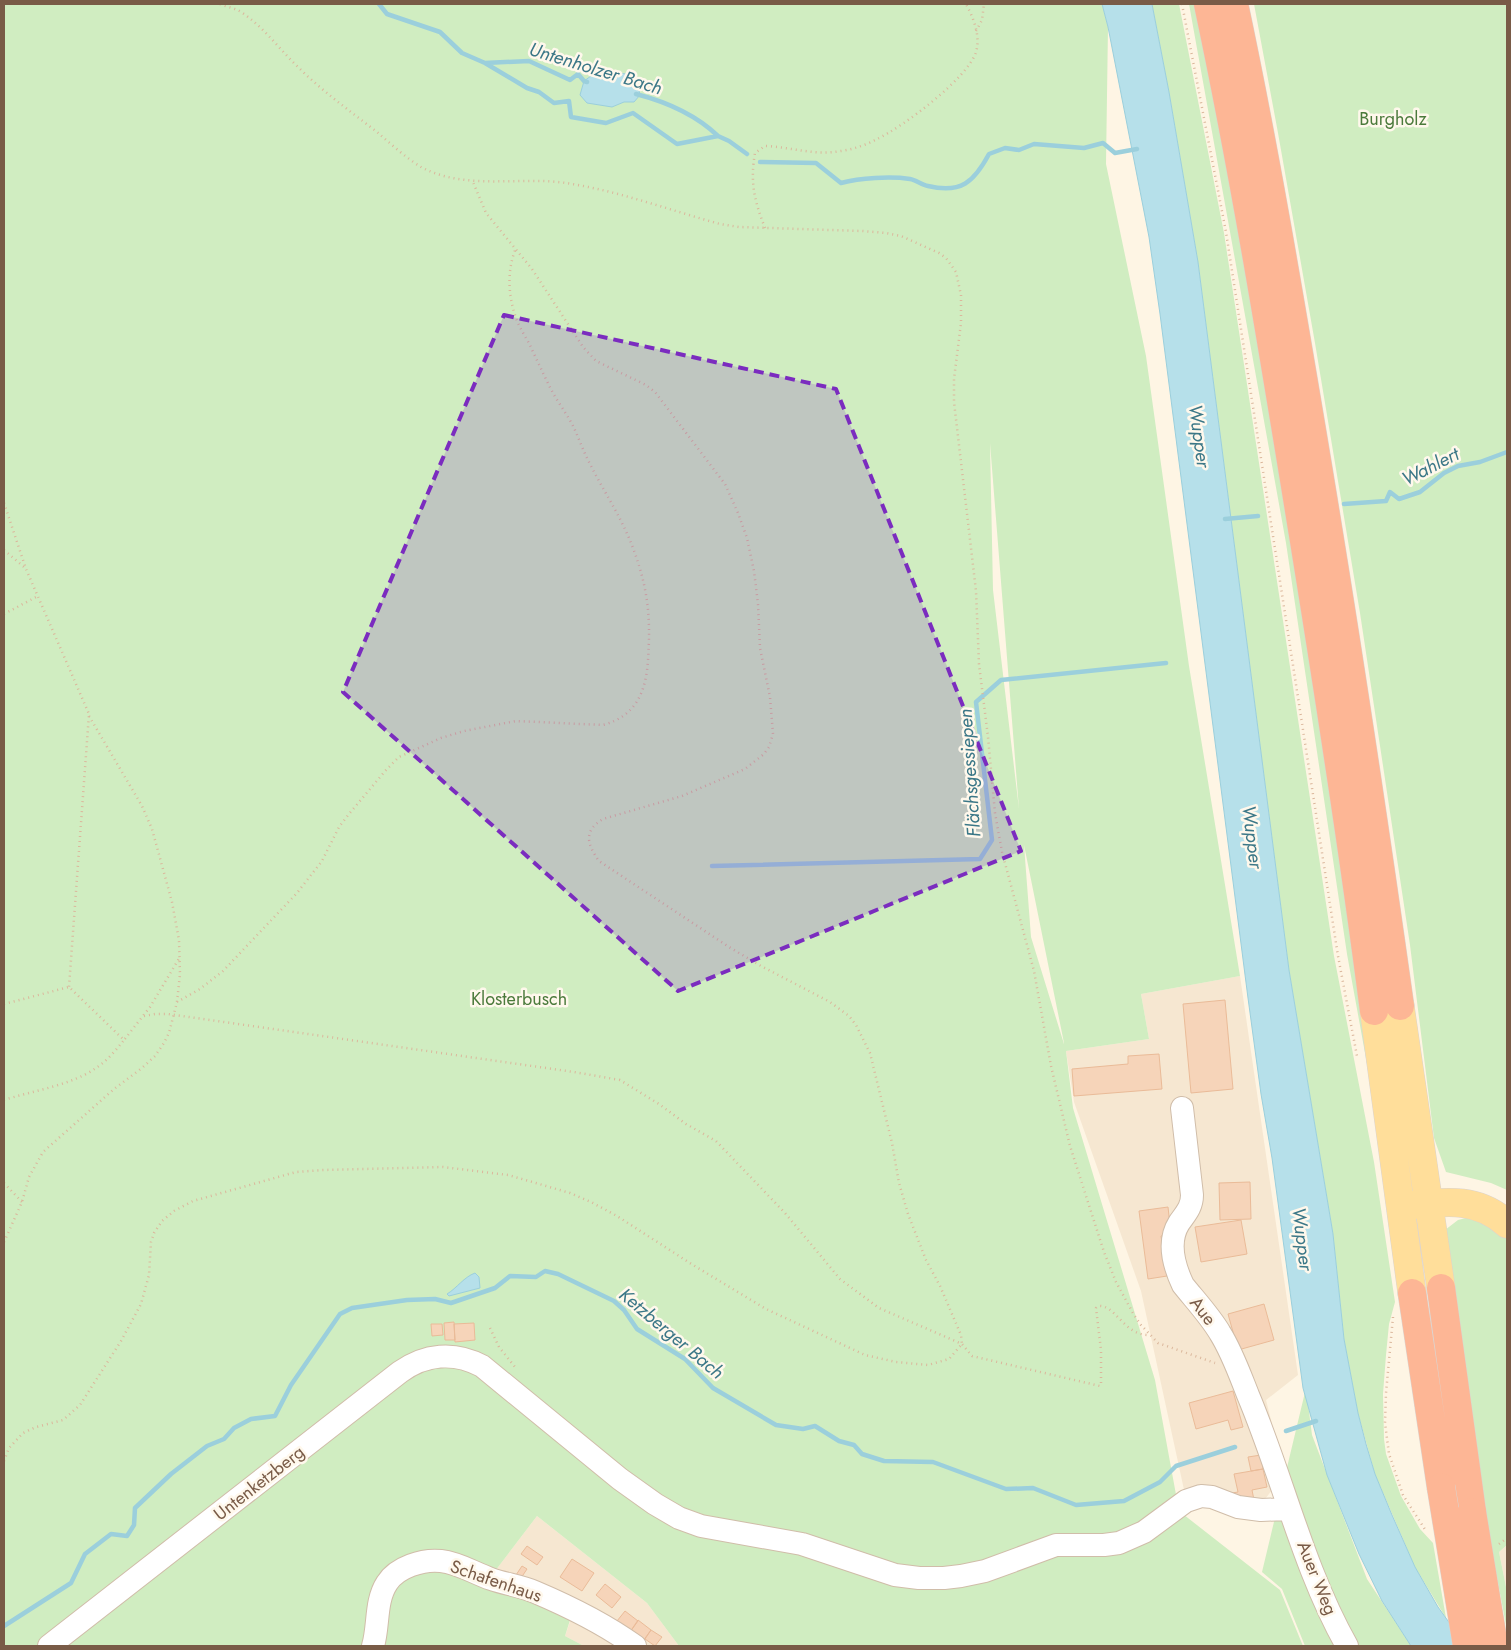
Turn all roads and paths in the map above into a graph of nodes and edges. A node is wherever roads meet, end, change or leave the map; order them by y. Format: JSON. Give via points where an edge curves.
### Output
{"nodes":[{"id":1,"x":220,"y":4,"type":"edge"},
{"id":2,"x":966,"y":4,"type":"edge"},
{"id":3,"x":984,"y":4,"type":"edge"},
{"id":4,"x":1182,"y":4,"type":"edge"},
{"id":5,"x":1208,"y":4,"type":"edge"},
{"id":6,"x":1234,"y":4,"type":"edge"},
{"id":7,"x":976,"y":31,"type":"junction"},
{"id":8,"x":472,"y":182,"type":"junction"},
{"id":9,"x":766,"y":228,"type":"junction"},
{"id":10,"x":516,"y":248,"type":"junction"},
{"id":11,"x":4,"y":503,"type":"edge"},
{"id":12,"x":4,"y":550,"type":"edge"},
{"id":13,"x":26,"y":569,"type":"junction"},
{"id":14,"x":38,"y":596,"type":"junction"},
{"id":15,"x":4,"y":614,"type":"edge"},
{"id":16,"x":89,"y":714,"type":"junction"},
{"id":17,"x":180,"y":956,"type":"junction"},
{"id":18,"x":68,"y":987,"type":"junction"},
{"id":19,"x":177,"y":1002,"type":"junction"},
{"id":20,"x":4,"y":1004,"type":"edge"},
{"id":21,"x":1400,"y":1006,"type":"joint"},
{"id":22,"x":1374,"y":1011,"type":"joint"},
{"id":23,"x":173,"y":1015,"type":"junction"},
{"id":24,"x":144,"y":1016,"type":"junction"},
{"id":25,"x":124,"y":1040,"type":"junction"},
{"id":26,"x":1358,"y":1059,"type":"dead end"},
{"id":27,"x":4,"y":1100,"type":"edge"},
{"id":28,"x":1182,"y":1108,"type":"dead end"},
{"id":29,"x":4,"y":1183,"type":"edge"},
{"id":30,"x":22,"y":1202,"type":"junction"},
{"id":31,"x":1429,"y":1203,"type":"junction"},
{"id":32,"x":1401,"y":1207,"type":"junction"},
{"id":33,"x":1507,"y":1224,"type":"edge"},
{"id":34,"x":4,"y":1242,"type":"edge"},
{"id":35,"x":1441,"y":1288,"type":"joint"},
{"id":36,"x":1404,"y":1301,"type":"junction"},
{"id":37,"x":1150,"y":1335,"type":"junction"},
{"id":38,"x":962,"y":1344,"type":"junction"},
{"id":39,"x":1240,"y":1376,"type":"junction"},
{"id":40,"x":1388,"y":1454,"type":"dead end"},
{"id":41,"x":4,"y":1461,"type":"edge"},
{"id":42,"x":1290,"y":1509,"type":"junction"},
{"id":43,"x":49,"y":1646,"type":"edge"},
{"id":44,"x":373,"y":1646,"type":"edge"},
{"id":45,"x":635,"y":1646,"type":"edge"},
{"id":46,"x":1348,"y":1646,"type":"edge"},
{"id":47,"x":1467,"y":1646,"type":"edge"},
{"id":48,"x":1494,"y":1646,"type":"edge"}],
"edges":[{"from":1,"to":8,"type":"path","via":[[239,10],[261,27],[312,80],[420,166],[440,175]]},
{"from":2,"to":7,"type":"path"},
{"from":3,"to":7,"type":"path","via":[[982,20]]},
{"from":4,"to":26,"type":"path","via":[[1226,232],[1338,956]]},
{"from":5,"to":22,"type":"highway","via":[[1273,350],[1341,777]]},
{"from":6,"to":21,"type":"highway","via":[[1263,146],[1329,534]]},
{"from":7,"to":9,"type":"path","via":[[977,50],[964,73],[935,99],[880,138],[829,153],[765,146],[755,152],[752,174],[756,201]]},
{"from":8,"to":9,"type":"path","via":[[538,180],[567,183],[720,224]]},
{"from":8,"to":10,"type":"path","via":[[486,213]]},
{"from":9,"to":37,"type":"path","via":[[862,231],[901,236],[939,253],[956,272],[962,310],[954,402],[976,592],[979,664],[1002,852],[1034,971],[1070,1146],[1116,1282],[1134,1315]]},
{"from":10,"to":19,"type":"path","via":[[510,283],[518,324],[619,516],[640,570],[649,612],[650,645],[645,685],[633,709],[614,722],[603,725],[502,723],[441,738],[399,757],[348,814],[322,861],[297,893],[223,971]]},
{"from":10,"to":38,"type":"path","via":[[583,347],[596,361],[655,392],[725,484],[747,538],[754,571],[760,648],[771,704],[769,747],[756,762],[682,796],[603,819],[590,831],[590,848],[599,861],[737,952],[830,1002],[856,1025],[870,1053],[908,1214],[961,1335]]},
{"from":11,"to":13,"type":"path"},
{"from":12,"to":13,"type":"path"},
{"from":13,"to":14,"type":"path"},
{"from":14,"to":15,"type":"path"},
{"from":14,"to":16,"type":"path"},
{"from":16,"to":17,"type":"path","via":[[142,806],[152,830],[172,902]]},
{"from":16,"to":18,"type":"path"},
{"from":17,"to":19,"type":"path"},
{"from":17,"to":24,"type":"path"},
{"from":18,"to":20,"type":"path"},
{"from":18,"to":25,"type":"path"},
{"from":19,"to":23,"type":"path"},
{"from":21,"to":31,"type":"main road"},
{"from":22,"to":32,"type":"main road"},
{"from":23,"to":24,"type":"path"},
{"from":23,"to":30,"type":"path","via":[[164,1043],[155,1056],[43,1152],[29,1177]]},
{"from":23,"to":38,"type":"path","via":[[620,1080],[716,1141],[786,1213],[840,1279],[879,1308]]},
{"from":24,"to":25,"type":"path"},
{"from":25,"to":27,"type":"path","via":[[108,1058],[90,1071]]},
{"from":28,"to":39,"type":"street","name":"Aue","via":[[1192,1199],[1173,1240],[1176,1264],[1183,1285],[1220,1333]]},
{"from":29,"to":30,"type":"path"},
{"from":30,"to":34,"type":"path"},
{"from":31,"to":32,"type":"main road"},
{"from":31,"to":33,"type":"main road","via":[[1476,1205]]},
{"from":31,"to":35,"type":"main road"},
{"from":32,"to":36,"type":"main road"},
{"from":35,"to":48,"type":"highway","bridge":true},
{"from":36,"to":40,"type":"path","via":[[1392,1324],[1385,1424]]},
{"from":36,"to":47,"type":"highway","bridge":true,"via":[[1441,1487]]},
{"from":37,"to":38,"type":"path","via":[[1131,1330],[1106,1307],[1096,1308],[1102,1350],[1100,1386],[972,1356]]},
{"from":37,"to":39,"type":"path","via":[[1158,1343],[1220,1364]]},
{"from":38,"to":41,"type":"path","via":[[948,1359],[928,1365],[865,1355],[766,1309],[591,1202],[529,1181],[443,1167],[296,1172],[193,1201],[162,1221],[151,1242],[149,1275],[141,1304],[80,1405],[63,1420],[36,1426],[23,1433],[8,1448]]},
{"from":39,"to":42,"type":"street","name":"Aue","via":[[1262,1427]]},
{"from":42,"to":43,"type":"street","name":"Untenketzberg","via":[[1238,1508],[1201,1496],[1186,1502],[1144,1532],[1119,1543],[1056,1545],[985,1571],[961,1576],[919,1578],[895,1575],[802,1544],[701,1526],[679,1518],[620,1479],[482,1366],[451,1356],[410,1365]]},
{"from":42,"to":46,"type":"street","name":"Auer Weg","via":[[1326,1604]]},
{"from":44,"to":45,"type":"street","name":"Schafenhaus","via":[[380,1599],[387,1583],[407,1567],[440,1561],[533,1592]]}]}
